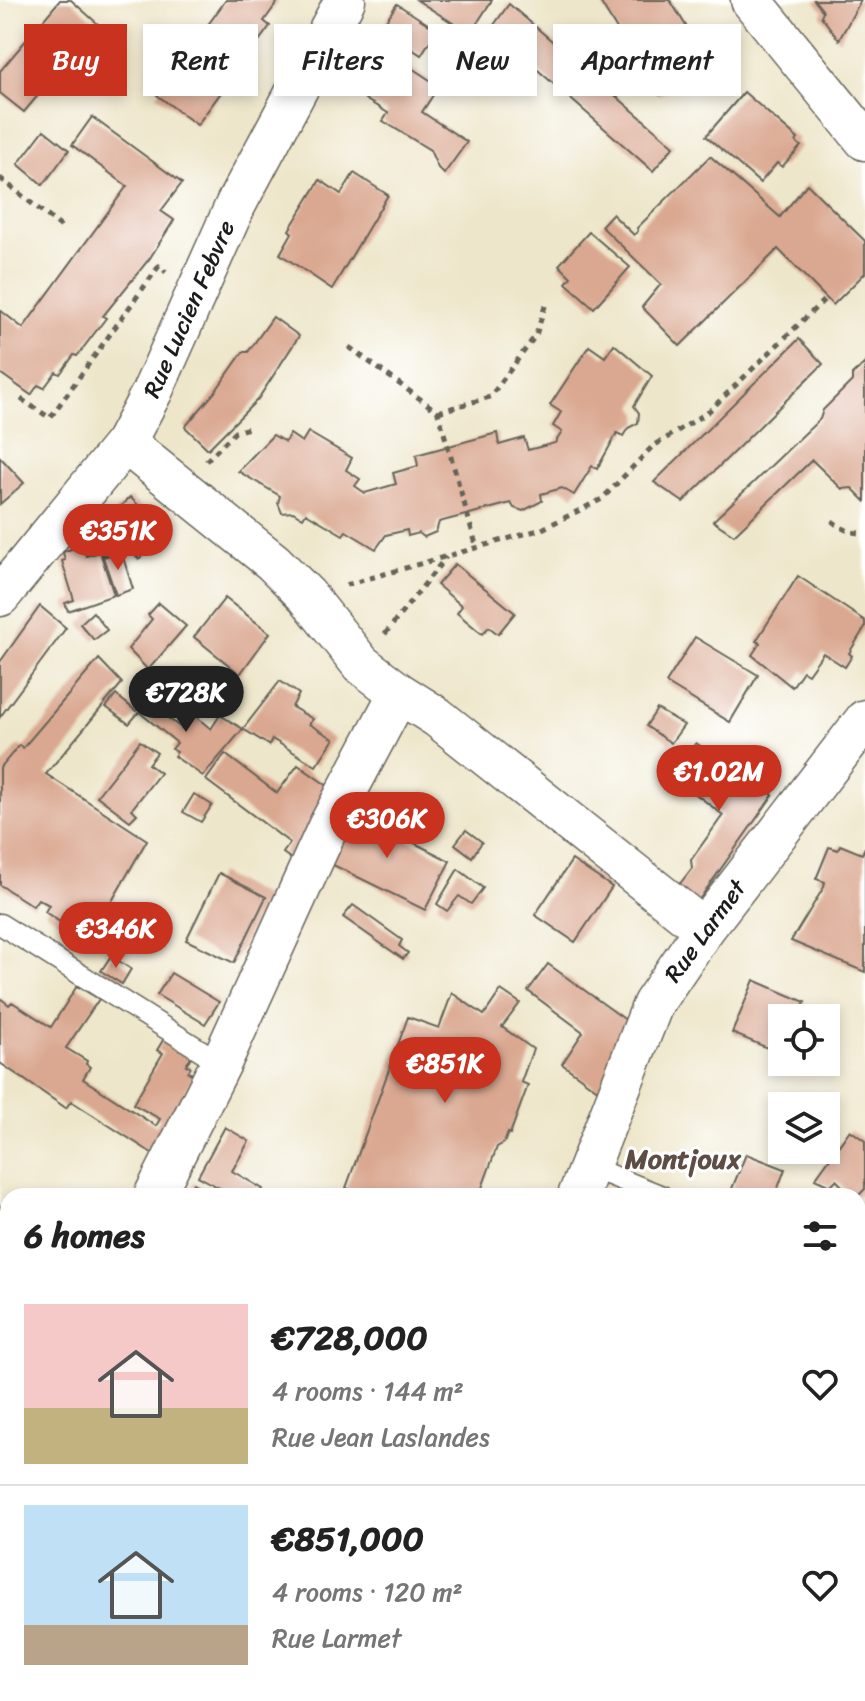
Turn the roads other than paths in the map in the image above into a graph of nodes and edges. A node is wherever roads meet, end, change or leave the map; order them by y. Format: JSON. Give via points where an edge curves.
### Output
{"nodes":[{"id":1,"x":345,"y":0,"type":"edge"},
{"id":2,"x":751,"y":0,"type":"edge"},
{"id":3,"x":865,"y":140,"type":"edge"},
{"id":4,"x":125,"y":443,"type":"junction"},
{"id":5,"x":0,"y":596,"type":"edge"},
{"id":6,"x":399,"y":693,"type":"junction"},
{"id":7,"x":865,"y":720,"type":"edge"},
{"id":8,"x":0,"y":924,"type":"edge"},
{"id":9,"x":704,"y":929,"type":"junction"},
{"id":10,"x":221,"y":1063,"type":"junction"},
{"id":11,"x":584,"y":1182,"type":"edge"},
{"id":12,"x":158,"y":1188,"type":"edge"},
{"id":13,"x":617,"y":1188,"type":"edge"}],
"edges":[{"from":1,"to":4,"type":"street","name":"Rue Lucien Febvre","via":[[236,204]]},
{"from":2,"to":3,"type":"street"},
{"from":4,"to":5,"type":"street","name":"Rue Lucien Febvre"},
{"from":4,"to":6,"type":"street","via":[[244,537],[307,596],[361,664]]},
{"from":6,"to":9,"type":"street","via":[[437,717]]},
{"from":6,"to":10,"type":"street","via":[[328,827]]},
{"from":7,"to":9,"type":"street","name":"Rue Larmet"},
{"from":8,"to":10,"type":"lane"},
{"from":9,"to":11,"type":"street","name":"Rue Larmet","via":[[653,1004]]},
{"from":10,"to":12,"type":"street"},
{"from":11,"to":13,"type":"lane","name":"Rue Larmet"}]}
